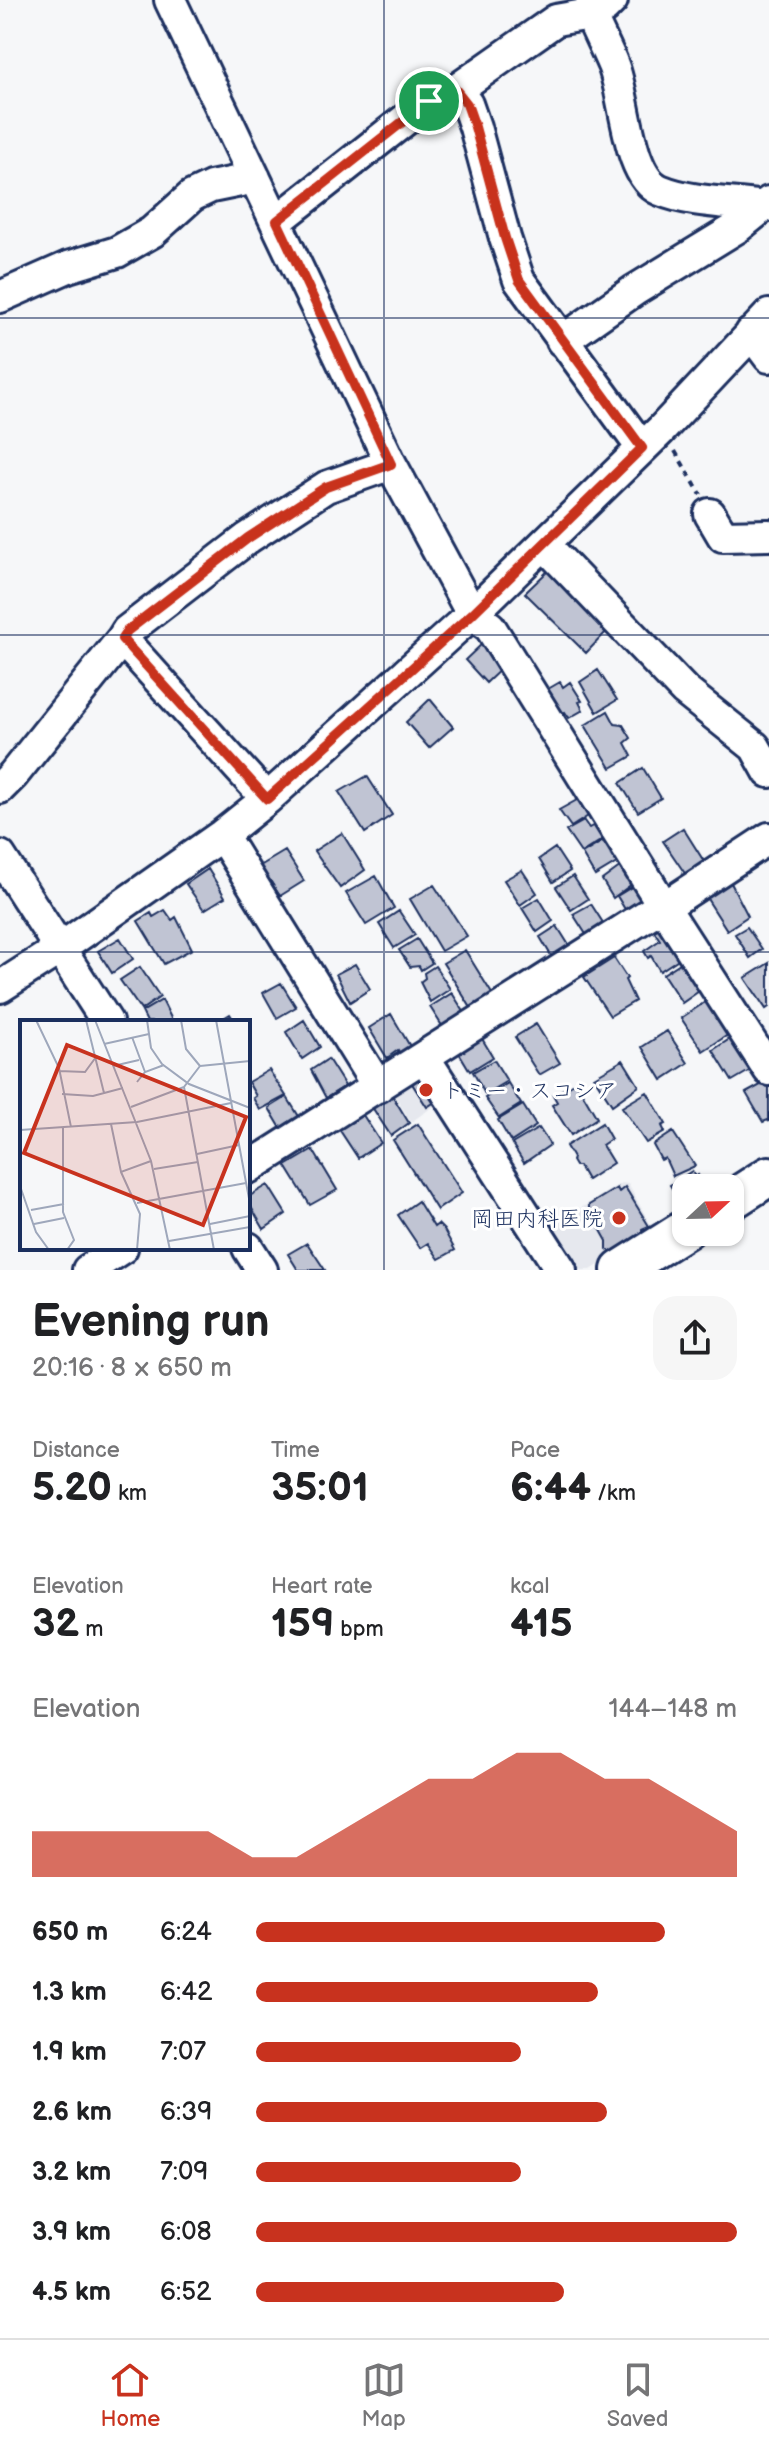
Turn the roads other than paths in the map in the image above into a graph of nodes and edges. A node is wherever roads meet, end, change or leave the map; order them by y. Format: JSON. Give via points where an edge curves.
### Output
{"nodes":[{"id":1,"x":170,"y":0,"type":"edge"},
{"id":2,"x":601,"y":7,"type":"edge"},
{"id":3,"x":456,"y":90,"type":"junction"},
{"id":4,"x":255,"y":178,"type":"junction"},
{"id":5,"x":767,"y":204,"type":"edge"},
{"id":6,"x":277,"y":221,"type":"junction"},
{"id":7,"x":0,"y":297,"type":"edge"},
{"id":8,"x":760,"y":324,"type":"edge"},
{"id":9,"x":562,"y":341,"type":"junction"},
{"id":10,"x":769,"y":357,"type":"edge"},
{"id":11,"x":656,"y":445,"type":"junction"},
{"id":12,"x":391,"y":464,"type":"junction"},
{"id":13,"x":710,"y":514,"type":"road end"},
{"id":14,"x":769,"y":535,"type":"edge"},
{"id":15,"x":544,"y":544,"type":"junction"},
{"id":16,"x":472,"y":614,"type":"junction"},
{"id":17,"x":122,"y":639,"type":"junction"},
{"id":18,"x":769,"y":772,"type":"edge"},
{"id":19,"x":0,"y":788,"type":"edge"},
{"id":20,"x":267,"y":799,"type":"junction"},
{"id":21,"x":222,"y":835,"type":"junction"},
{"id":22,"x":769,"y":838,"type":"edge"},
{"id":23,"x":0,"y":856,"type":"edge"},
{"id":24,"x":664,"y":907,"type":"junction"},
{"id":25,"x":61,"y":948,"type":"junction"},
{"id":26,"x":0,"y":987,"type":"edge"},
{"id":27,"x":106,"y":1020,"type":"edge"},
{"id":28,"x":424,"y":1057,"type":"junction"},
{"id":29,"x":769,"y":1070,"type":"edge"},
{"id":30,"x":378,"y":1087,"type":"junction"},
{"id":31,"x":250,"y":1167,"type":"edge"},
{"id":32,"x":769,"y":1176,"type":"edge"},
{"id":33,"x":744,"y":1192,"type":"edge"},
{"id":34,"x":672,"y":1238,"type":"edge"},
{"id":35,"x":119,"y":1250,"type":"edge"},
{"id":36,"x":249,"y":1250,"type":"edge"},
{"id":37,"x":88,"y":1270,"type":"edge"},
{"id":38,"x":262,"y":1270,"type":"edge"},
{"id":39,"x":561,"y":1270,"type":"edge"},
{"id":40,"x":621,"y":1270,"type":"edge"}],
"edges":[{"from":1,"to":4,"type":"street"},
{"from":2,"to":3,"type":"street","via":[[556,20]]},
{"from":2,"to":5,"type":"street","via":[[644,177],[657,189],[679,195]]},
{"from":3,"to":6,"type":"street","via":[[429,101]]},
{"from":3,"to":9,"type":"street","via":[[475,127],[519,280]]},
{"from":4,"to":6,"type":"street"},
{"from":4,"to":7,"type":"street","via":[[211,187],[117,252]]},
{"from":5,"to":9,"type":"street"},
{"from":6,"to":12,"type":"street"},
{"from":8,"to":10,"type":"street"},
{"from":8,"to":11,"type":"street"},
{"from":9,"to":11,"type":"street"},
{"from":11,"to":15,"type":"street"},
{"from":12,"to":16,"type":"street"},
{"from":12,"to":17,"type":"street","via":[[326,487],[248,538]]},
{"from":13,"to":14,"type":"street","via":[[723,536]]},
{"from":15,"to":16,"type":"street"},
{"from":15,"to":18,"type":"street","via":[[685,691],[755,747]]},
{"from":16,"to":20,"type":"street"},
{"from":16,"to":24,"type":"street","via":[[490,627]]},
{"from":17,"to":19,"type":"street"},
{"from":17,"to":20,"type":"street"},
{"from":20,"to":21,"type":"street"},
{"from":21,"to":25,"type":"street"},
{"from":21,"to":30,"type":"street"},
{"from":22,"to":24,"type":"street"},
{"from":23,"to":25,"type":"street"},
{"from":24,"to":28,"type":"street"},
{"from":24,"to":29,"type":"street"},
{"from":25,"to":26,"type":"street"},
{"from":25,"to":27,"type":"street"},
{"from":28,"to":30,"type":"street"},
{"from":28,"to":39,"type":"street"},
{"from":30,"to":31,"type":"street"},
{"from":32,"to":33,"type":"main road"},
{"from":34,"to":40,"type":"main road"},
{"from":35,"to":37,"type":"street"},
{"from":36,"to":38,"type":"street"}]}
